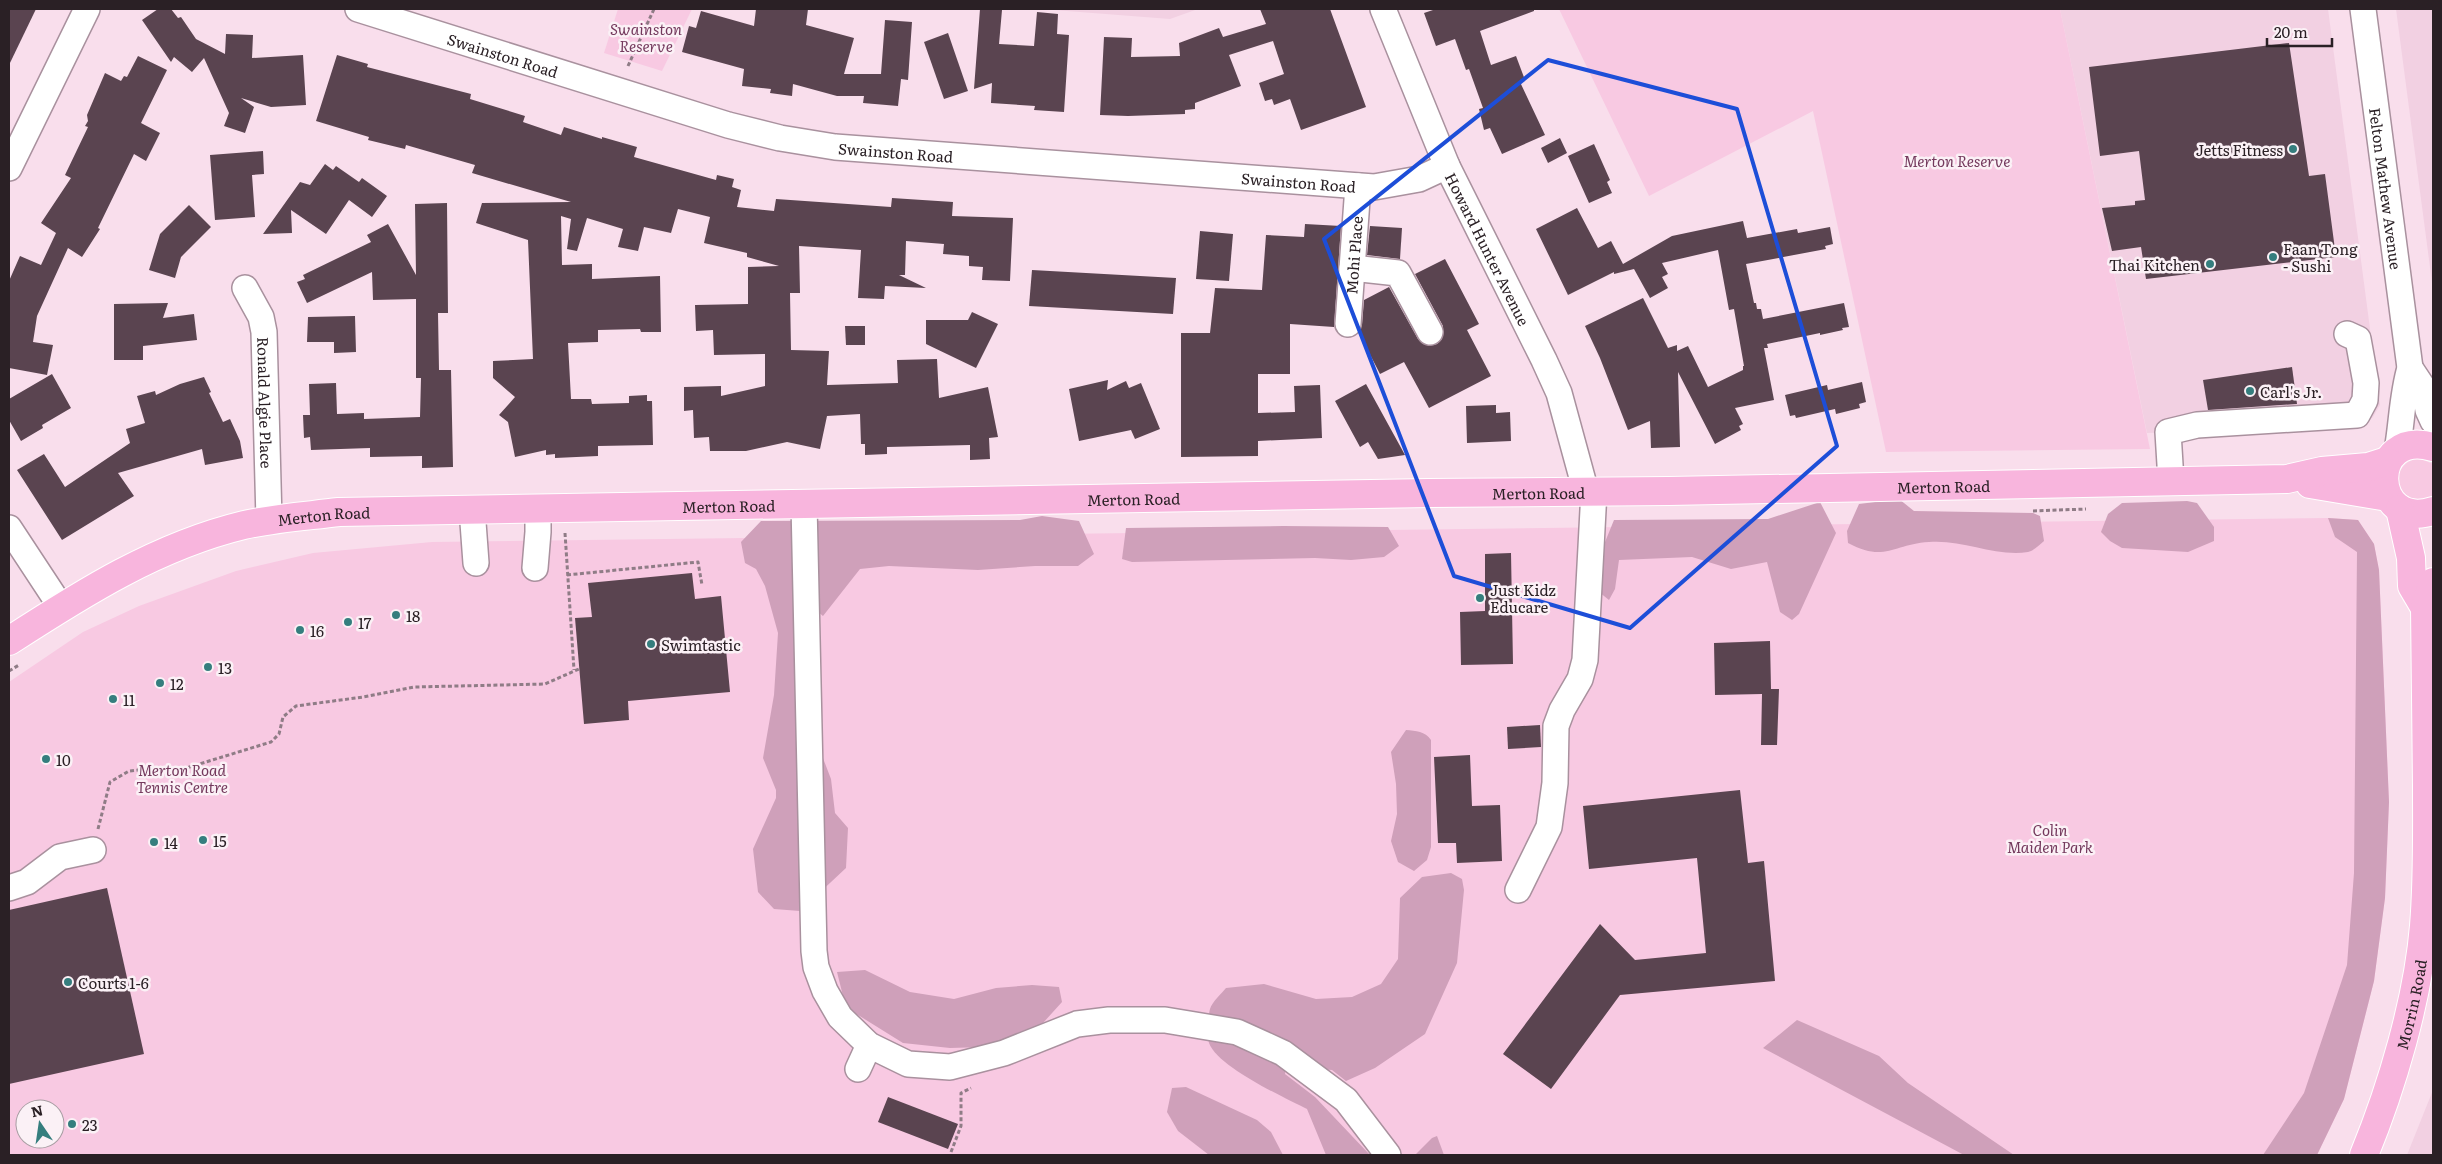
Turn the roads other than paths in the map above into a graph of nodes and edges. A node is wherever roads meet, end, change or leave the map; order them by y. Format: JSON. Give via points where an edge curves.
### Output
{"nodes":[{"id":1,"x":87,"y":9,"type":"edge"},
{"id":2,"x":358,"y":9,"type":"edge"},
{"id":3,"x":1383,"y":9,"type":"edge"},
{"id":4,"x":2363,"y":9,"type":"edge"},
{"id":5,"x":1447,"y":166,"type":"junction"},
{"id":6,"x":9,"y":168,"type":"edge"},
{"id":7,"x":1358,"y":186,"type":"junction"},
{"id":8,"x":1352,"y":268,"type":"junction"},
{"id":9,"x":245,"y":288,"type":"dead end"},
{"id":10,"x":1348,"y":324,"type":"dead end"},
{"id":11,"x":1430,"y":332,"type":"dead end"},
{"id":12,"x":2347,"y":334,"type":"dead end"},
{"id":13,"x":2410,"y":368,"type":"junction"},
{"id":14,"x":2433,"y":421,"type":"edge"},
{"id":15,"x":2433,"y":447,"type":"edge"},
{"id":16,"x":2392,"y":456,"type":"junction"},
{"id":17,"x":2287,"y":479,"type":"junction"},
{"id":18,"x":2171,"y":481,"type":"junction"},
{"id":19,"x":1590,"y":492,"type":"junction"},
{"id":20,"x":2394,"y":503,"type":"junction"},
{"id":21,"x":804,"y":504,"type":"junction"},
{"id":22,"x":472,"y":509,"type":"junction"},
{"id":23,"x":2433,"y":511,"type":"edge"},
{"id":24,"x":269,"y":520,"type":"junction"},
{"id":25,"x":538,"y":521,"type":"junction"},
{"id":26,"x":9,"y":528,"type":"edge"},
{"id":27,"x":476,"y":563,"type":"dead end"},
{"id":28,"x":535,"y":568,"type":"dead end"},
{"id":29,"x":2433,"y":582,"type":"edge"},
{"id":30,"x":61,"y":607,"type":"junction"},
{"id":31,"x":2425,"y":608,"type":"junction"},
{"id":32,"x":17,"y":651,"type":"edge"},
{"id":33,"x":93,"y":850,"type":"road end"},
{"id":34,"x":2430,"y":862,"type":"edge"},
{"id":35,"x":9,"y":888,"type":"edge"},
{"id":36,"x":1518,"y":890,"type":"dead end"},
{"id":37,"x":869,"y":1045,"type":"junction"},
{"id":38,"x":858,"y":1069,"type":"dead end"},
{"id":39,"x":1388,"y":1155,"type":"edge"},
{"id":40,"x":2364,"y":1155,"type":"edge"}],
"edges":[{"from":1,"to":6,"type":"street"},
{"from":2,"to":7,"type":"street","name":"Swainston Road","via":[[728,125],[780,138],[835,147]]},
{"from":3,"to":5,"type":"street","name":"Howard Hunter Avenue"},
{"from":4,"to":13,"type":"street","name":"Felton Mathew Avenue"},
{"from":5,"to":7,"type":"street","name":"Swainston Road","via":[[1419,179],[1394,185]]},
{"from":5,"to":19,"type":"street","name":"Howard Hunter Avenue","via":[[1555,385]]},
{"from":7,"to":8,"type":"street","name":"Mohi Place"},
{"from":8,"to":10,"type":"street","name":"Mohi Place"},
{"from":8,"to":11,"type":"street","via":[[1398,273]]},
{"from":9,"to":24,"type":"street","name":"Ronald Algie Place","via":[[261,317],[264,332]]},
{"from":12,"to":18,"type":"street","via":[[2358,339],[2366,383],[2365,400],[2357,415],[2197,425],[2168,432]]},
{"from":13,"to":14,"type":"street","name":"Felton Mathew Avenue","via":[[2424,388]]},
{"from":13,"to":16,"type":"street","name":"Felton Mathew Avenue"},
{"from":15,"to":16,"type":"main road","name":"Merton Road","via":[[2414,444]]},
{"from":16,"to":17,"type":"main road","name":"Merton Road","via":[[2368,467],[2322,471]]},
{"from":16,"to":20,"type":"main road","name":"Morrin Road","via":[[2384,481]]},
{"from":17,"to":18,"type":"main road","name":"Merton Road"},
{"from":17,"to":20,"type":"main road","name":"Merton Road"},
{"from":18,"to":19,"type":"main road","name":"Merton Road"},
{"from":19,"to":21,"type":"main road","name":"Merton Road"},
{"from":19,"to":36,"type":"street","name":"Howard Hunter Avenue","via":[[1585,660],[1580,679],[1556,726],[1555,783],[1549,827]]},
{"from":20,"to":23,"type":"main road","name":"Merton Road","via":[[2419,514]]},
{"from":20,"to":31,"type":"main road","name":"Morrin Road","via":[[2411,558],[2412,586]]},
{"from":21,"to":25,"type":"main road","name":"Merton Road"},
{"from":21,"to":37,"type":"street","via":[[814,951],[825,990],[840,1017]]},
{"from":22,"to":24,"type":"main road","name":"Merton Road","via":[[339,512]]},
{"from":22,"to":25,"type":"main road","name":"Merton Road"},
{"from":22,"to":27,"type":"street"},
{"from":24,"to":30,"type":"main road","name":"Merton Road","via":[[222,531],[139,562]]},
{"from":25,"to":28,"type":"street"},
{"from":26,"to":30,"type":"street"},
{"from":29,"to":31,"type":"main road","name":"Morrin Road"},
{"from":30,"to":32,"type":"main road","name":"Merton Road"},
{"from":31,"to":34,"type":"main road","name":"Morrin Road"},
{"from":33,"to":35,"type":"street","via":[[60,857],[27,882]]},
{"from":34,"to":40,"type":"main road","name":"Morrin Road","via":[[2414,992],[2387,1091]]},
{"from":37,"to":38,"type":"street"},
{"from":37,"to":39,"type":"street","via":[[908,1064],[950,1067],[1004,1054],[1077,1024],[1109,1020],[1165,1020],[1238,1032],[1283,1053],[1346,1100]]}]}
